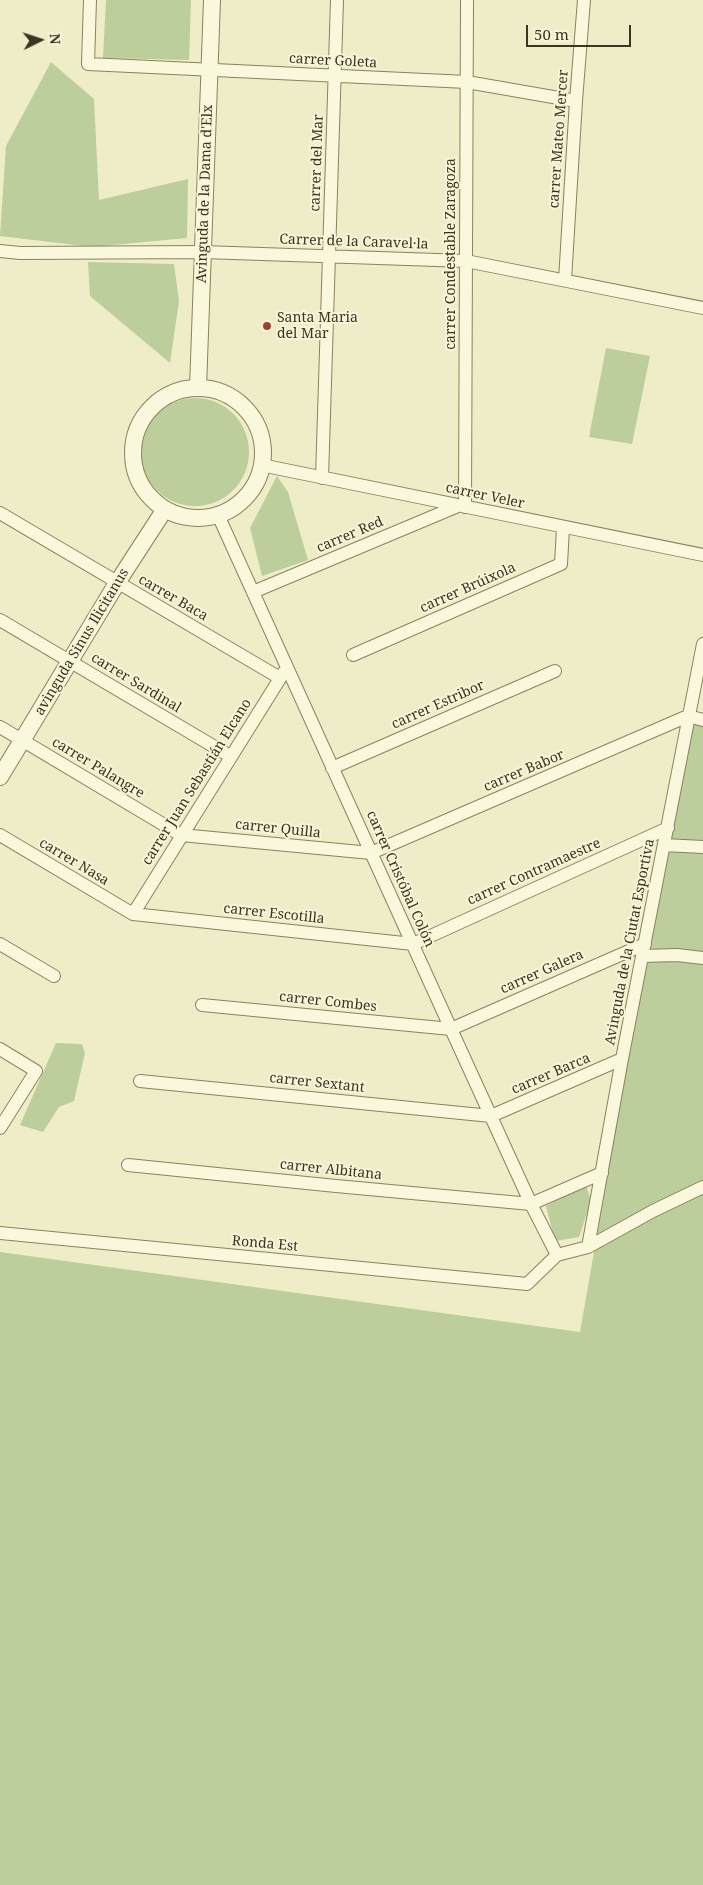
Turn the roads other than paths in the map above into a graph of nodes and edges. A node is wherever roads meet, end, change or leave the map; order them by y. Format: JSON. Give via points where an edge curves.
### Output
{"nodes":[{"id":1,"x":90,"y":0,"type":"edge"},
{"id":2,"x":212,"y":0,"type":"edge"},
{"id":3,"x":337,"y":0,"type":"edge"},
{"id":4,"x":467,"y":0,"type":"edge"},
{"id":5,"x":584,"y":0,"type":"edge"},
{"id":6,"x":210,"y":70,"type":"junction"},
{"id":7,"x":335,"y":76,"type":"junction"},
{"id":8,"x":467,"y":82,"type":"junction"},
{"id":9,"x":576,"y":102,"type":"junction"},
{"id":10,"x":0,"y":252,"type":"edge"},
{"id":11,"x":202,"y":252,"type":"junction"},
{"id":12,"x":329,"y":256,"type":"junction"},
{"id":13,"x":466,"y":261,"type":"junction"},
{"id":14,"x":565,"y":280,"type":"junction"},
{"id":15,"x":703,"y":308,"type":"edge"},
{"id":16,"x":198,"y":388,"type":"junction"},
{"id":17,"x":262,"y":465,"type":"junction"},
{"id":18,"x":322,"y":478,"type":"junction"},
{"id":19,"x":462,"y":507,"type":"junction"},
{"id":20,"x":165,"y":509,"type":"junction"},
{"id":21,"x":0,"y":514,"type":"edge"},
{"id":22,"x":218,"y":515,"type":"junction"},
{"id":23,"x":563,"y":528,"type":"junction"},
{"id":24,"x":703,"y":556,"type":"edge"},
{"id":25,"x":117,"y":583,"type":"junction"},
{"id":26,"x":253,"y":592,"type":"junction"},
{"id":27,"x":0,"y":620,"type":"edge"},
{"id":28,"x":703,"y":644,"type":"edge"},
{"id":29,"x":353,"y":655,"type":"dead end"},
{"id":30,"x":70,"y":662,"type":"junction"},
{"id":31,"x":287,"y":667,"type":"junction"},
{"id":32,"x":555,"y":671,"type":"dead end"},
{"id":33,"x":280,"y":678,"type":"junction"},
{"id":34,"x":688,"y":716,"type":"junction"},
{"id":35,"x":703,"y":720,"type":"edge"},
{"id":36,"x":0,"y":727,"type":"edge"},
{"id":37,"x":22,"y":740,"type":"junction"},
{"id":38,"x":230,"y":756,"type":"junction"},
{"id":39,"x":332,"y":768,"type":"junction"},
{"id":40,"x":0,"y":777,"type":"edge"},
{"id":41,"x":668,"y":828,"type":"junction"},
{"id":42,"x":181,"y":835,"type":"junction"},
{"id":43,"x":0,"y":836,"type":"edge"},
{"id":44,"x":664,"y":845,"type":"junction"},
{"id":45,"x":703,"y":847,"type":"edge"},
{"id":46,"x":371,"y":853,"type":"junction"},
{"id":47,"x":132,"y":914,"type":"junction"},
{"id":48,"x":0,"y":944,"type":"edge"},
{"id":49,"x":413,"y":944,"type":"junction"},
{"id":50,"x":644,"y":950,"type":"junction"},
{"id":51,"x":703,"y":958,"type":"edge"},
{"id":52,"x":54,"y":976,"type":"dead end"},
{"id":53,"x":202,"y":1005,"type":"dead end"},
{"id":54,"x":451,"y":1029,"type":"junction"},
{"id":55,"x":0,"y":1050,"type":"edge"},
{"id":56,"x":622,"y":1059,"type":"junction"},
{"id":57,"x":140,"y":1081,"type":"dead end"},
{"id":58,"x":491,"y":1116,"type":"junction"},
{"id":59,"x":0,"y":1128,"type":"edge"},
{"id":60,"x":128,"y":1164,"type":"dead end"},
{"id":61,"x":602,"y":1173,"type":"junction"},
{"id":62,"x":703,"y":1187,"type":"edge"},
{"id":63,"x":531,"y":1204,"type":"junction"},
{"id":64,"x":0,"y":1233,"type":"edge"},
{"id":65,"x":588,"y":1247,"type":"junction"},
{"id":66,"x":557,"y":1255,"type":"junction"}],
"edges":[{"from":1,"to":6,"type":"street","name":"carrer Goleta","via":[[88,64]]},
{"from":2,"to":6,"type":"street","name":"Avinguda de la Dama d'Elx"},
{"from":3,"to":7,"type":"street","name":"carrer del Mar"},
{"from":4,"to":8,"type":"street","name":"carrer Condestable Zaragoza"},
{"from":5,"to":9,"type":"street","name":"carrer Mateo Mercer"},
{"from":6,"to":7,"type":"street","name":"carrer Goleta"},
{"from":6,"to":11,"type":"street","name":"Avinguda de la Dama d'Elx"},
{"from":7,"to":8,"type":"street","name":"carrer Goleta"},
{"from":7,"to":12,"type":"street","name":"carrer del Mar"},
{"from":8,"to":9,"type":"street","name":"carrer Goleta"},
{"from":8,"to":13,"type":"street","name":"carrer Condestable Zaragoza"},
{"from":9,"to":14,"type":"street","name":"carrer Mateo Mercer"},
{"from":10,"to":11,"type":"street","name":"Carrer de la Caravel·la"},
{"from":11,"to":12,"type":"street","name":"Carrer de la Caravel·la"},
{"from":11,"to":16,"type":"street","name":"Avinguda de la Dama d'Elx"},
{"from":12,"to":13,"type":"street","name":"Carrer de la Caravel·la"},
{"from":12,"to":18,"type":"street","name":"carrer del Mar"},
{"from":13,"to":14,"type":"street","name":"Carrer de la Caravel·la"},
{"from":13,"to":19,"type":"street","name":"carrer Condestable Zaragoza"},
{"from":14,"to":15,"type":"street","name":"Carrer de la Caravel·la"},
{"from":16,"to":17,"type":"street","via":[[228,395],[251,416],[261,440]]},
{"from":16,"to":20,"type":"street","via":[[178,391],[160,400],[146,414],[134,441],[133,461],[139,480]]},
{"from":17,"to":18,"type":"street","name":"carrer Veler"},
{"from":17,"to":22,"type":"street","via":[[246,496]]},
{"from":18,"to":19,"type":"street","name":"carrer Veler"},
{"from":19,"to":23,"type":"street","name":"carrer Veler"},
{"from":19,"to":26,"type":"street","name":"carrer Red"},
{"from":20,"to":22,"type":"street","via":[[191,518]]},
{"from":20,"to":25,"type":"street","name":"avinguda Sinus Ilicitanus"},
{"from":21,"to":25,"type":"street","name":"carrer Baca"},
{"from":22,"to":26,"type":"street","name":"carrer Cristóbal Colón"},
{"from":23,"to":24,"type":"street","name":"carrer Veler"},
{"from":23,"to":29,"type":"street","name":"carrer Brúixola","via":[[561,564]]},
{"from":25,"to":30,"type":"street","name":"avinguda Sinus Ilicitanus"},
{"from":25,"to":33,"type":"street","name":"carrer Baca"},
{"from":26,"to":31,"type":"street","name":"carrer Cristóbal Colón"},
{"from":27,"to":30,"type":"street","name":"carrer Sardinal"},
{"from":28,"to":34,"type":"street","name":"Avinguda de la Ciutat Esportiva"},
{"from":30,"to":37,"type":"street","name":"avinguda Sinus Ilicitanus"},
{"from":30,"to":38,"type":"street","name":"carrer Sardinal"},
{"from":31,"to":33,"type":"street","name":"carrer Juan Sebastián Elcano"},
{"from":31,"to":39,"type":"street","name":"carrer Cristóbal Colón"},
{"from":32,"to":39,"type":"street","name":"carrer Estribor"},
{"from":33,"to":38,"type":"street","name":"carrer Juan Sebastián Elcano"},
{"from":34,"to":35,"type":"street"},
{"from":34,"to":41,"type":"street","name":"Avinguda de la Ciutat Esportiva"},
{"from":34,"to":46,"type":"street","name":"carrer Babor"},
{"from":36,"to":37,"type":"street","name":"carrer Palangre"},
{"from":37,"to":40,"type":"street","name":"avinguda Sinus Ilicitanus"},
{"from":37,"to":42,"type":"street","name":"carrer Palangre"},
{"from":38,"to":42,"type":"street","name":"carrer Juan Sebastián Elcano"},
{"from":39,"to":46,"type":"street","name":"carrer Cristóbal Colón"},
{"from":41,"to":44,"type":"street","name":"Avinguda de la Ciutat Esportiva"},
{"from":41,"to":49,"type":"street","name":"carrer Contramaestre"},
{"from":42,"to":46,"type":"street","name":"carrer Quilla"},
{"from":42,"to":47,"type":"street","name":"carrer Juan Sebastián Elcano"},
{"from":43,"to":47,"type":"street","name":"carrer Nasa"},
{"from":44,"to":45,"type":"street"},
{"from":44,"to":50,"type":"street","name":"Avinguda de la Ciutat Esportiva"},
{"from":46,"to":49,"type":"street","name":"carrer Cristóbal Colón"},
{"from":47,"to":49,"type":"street","name":"carrer Escotilla"},
{"from":48,"to":52,"type":"street"},
{"from":49,"to":54,"type":"street","name":"carrer Cristóbal Colón"},
{"from":50,"to":51,"type":"street"},
{"from":50,"to":54,"type":"street","name":"carrer Galera"},
{"from":50,"to":56,"type":"street","name":"Avinguda de la Ciutat Esportiva"},
{"from":53,"to":54,"type":"street","name":"carrer Combes"},
{"from":54,"to":58,"type":"street","name":"carrer Cristóbal Colón"},
{"from":55,"to":59,"type":"street","via":[[36,1071]]},
{"from":56,"to":58,"type":"street","name":"carrer Barca"},
{"from":56,"to":61,"type":"street","name":"Avinguda de la Ciutat Esportiva"},
{"from":57,"to":58,"type":"street","name":"carrer Sextant"},
{"from":58,"to":63,"type":"street","name":"carrer Cristóbal Colón"},
{"from":60,"to":63,"type":"street","name":"carrer Albitana"},
{"from":61,"to":63,"type":"street"},
{"from":61,"to":65,"type":"street","name":"Avinguda de la Ciutat Esportiva"},
{"from":62,"to":65,"type":"street"},
{"from":63,"to":66,"type":"street","name":"carrer Cristóbal Colón"},
{"from":64,"to":66,"type":"street","name":"Ronda Est","via":[[526,1284]]},
{"from":65,"to":66,"type":"street"}]}
